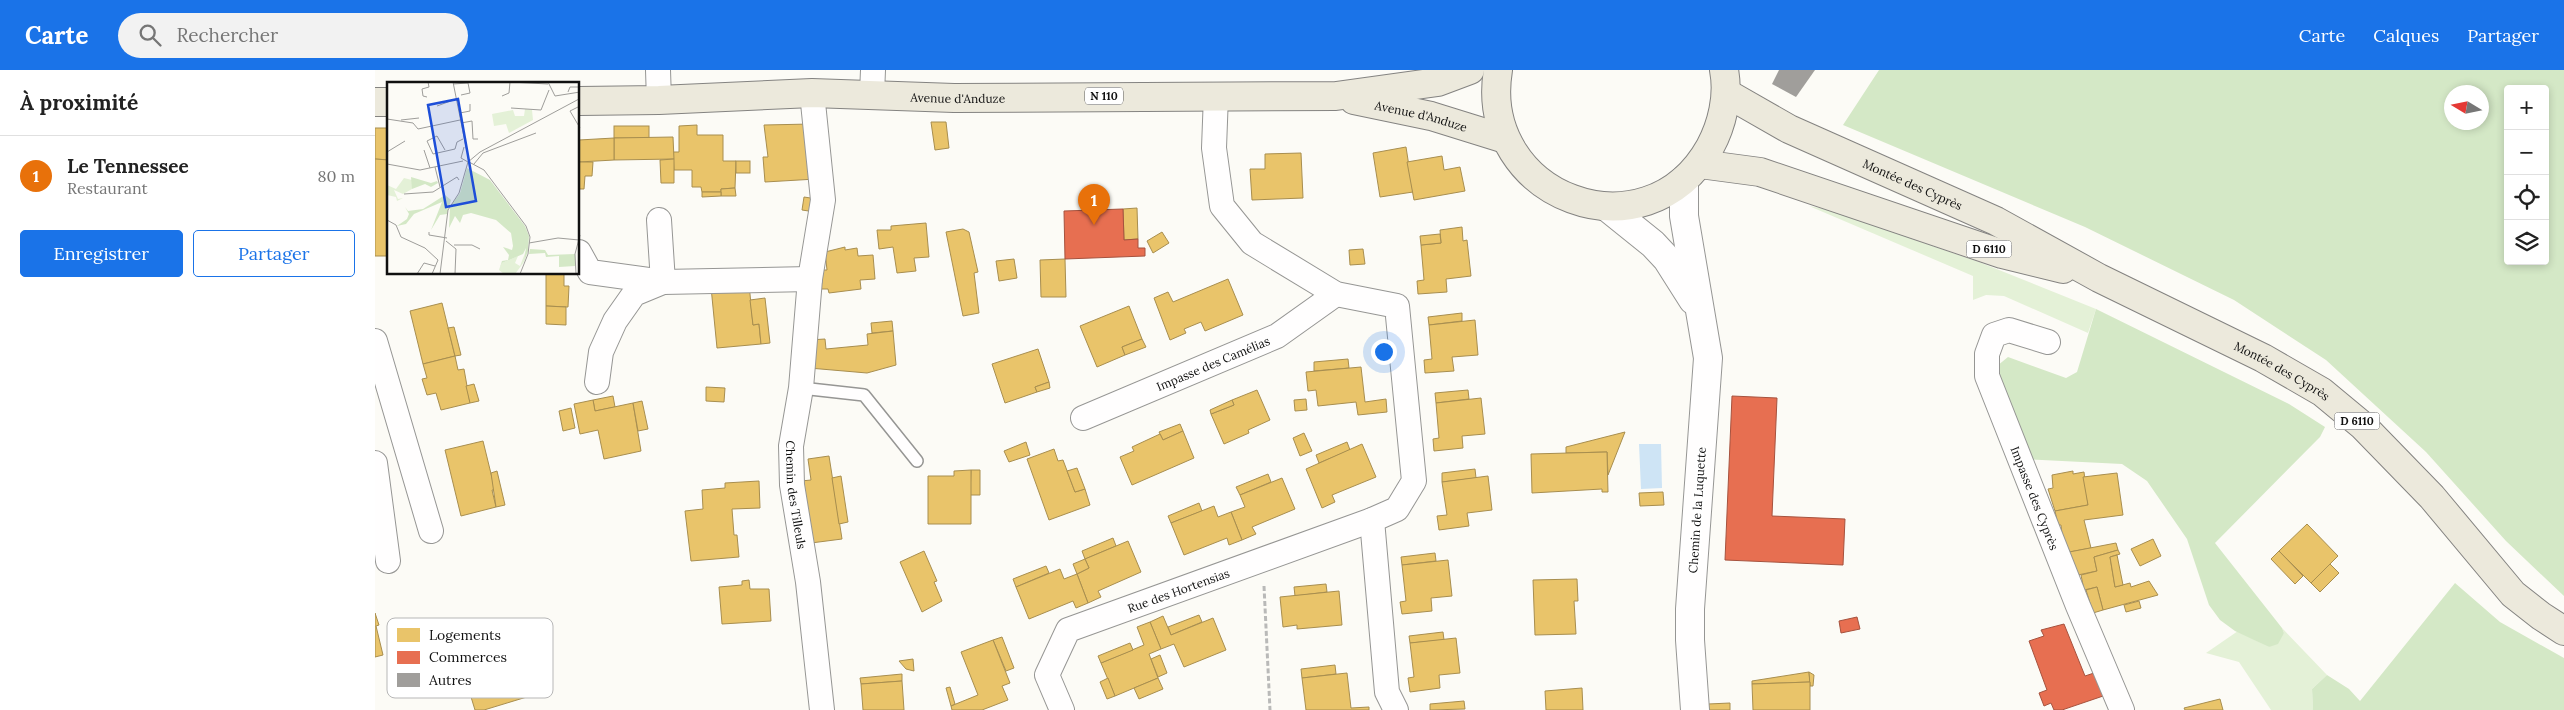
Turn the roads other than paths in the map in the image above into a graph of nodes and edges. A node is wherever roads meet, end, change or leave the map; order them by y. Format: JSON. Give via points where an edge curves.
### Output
{"nodes":[{"id":1,"x":658,"y":70,"type":"edge"},
{"id":2,"x":1470,"y":70,"type":"edge"},
{"id":3,"x":1498,"y":70,"type":"edge"},
{"id":4,"x":873,"y":82,"type":"edge"},
{"id":5,"x":1725,"y":82,"type":"edge"},
{"id":6,"x":812,"y":93,"type":"junction"},
{"id":7,"x":1216,"y":96,"type":"junction"},
{"id":8,"x":1336,"y":96,"type":"junction"},
{"id":9,"x":580,"y":100,"type":"edge"},
{"id":10,"x":659,"y":100,"type":"junction"},
{"id":11,"x":1505,"y":138,"type":"junction"},
{"id":12,"x":1692,"y":172,"type":"junction"},
{"id":13,"x":1607,"y":207,"type":"junction"},
{"id":14,"x":659,"y":220,"type":"dead end"},
{"id":15,"x":580,"y":254,"type":"edge"},
{"id":16,"x":2099,"y":278,"type":"junction"},
{"id":17,"x":811,"y":279,"type":"junction"},
{"id":18,"x":663,"y":282,"type":"junction"},
{"id":19,"x":1336,"y":294,"type":"junction"},
{"id":20,"x":1699,"y":310,"type":"junction"},
{"id":21,"x":375,"y":341,"type":"edge"},
{"id":22,"x":2047,"y":342,"type":"dead end"},
{"id":23,"x":597,"y":382,"type":"dead end"},
{"id":24,"x":801,"y":388,"type":"junction"},
{"id":25,"x":1083,"y":418,"type":"dead end"},
{"id":26,"x":917,"y":461,"type":"dead end"},
{"id":27,"x":375,"y":463,"type":"edge"},
{"id":28,"x":1372,"y":520,"type":"junction"},
{"id":29,"x":431,"y":531,"type":"dead end"},
{"id":30,"x":387,"y":561,"type":"dead end"},
{"id":31,"x":2564,"y":631,"type":"edge"},
{"id":32,"x":822,"y":710,"type":"edge"},
{"id":33,"x":1062,"y":710,"type":"edge"},
{"id":34,"x":1396,"y":710,"type":"edge"},
{"id":35,"x":1695,"y":710,"type":"edge"},
{"id":36,"x":2122,"y":710,"type":"edge"}],
"edges":[{"from":1,"to":10,"type":"street"},
{"from":2,"to":8,"type":"main road","name":"Avenue d'Anduze","number":"N 110","via":[[1438,82]]},
{"from":3,"to":11,"type":"main road","via":[[1495,86],[1497,113]]},
{"from":4,"to":6,"type":"main road","name":"Avenue d'Anduze","number":"N 110"},
{"from":4,"to":7,"type":"main road","name":"Avenue d'Anduze","number":"N 110","via":[[953,98]]},
{"from":5,"to":12,"type":"main road","via":[[1719,130]]},
{"from":5,"to":16,"type":"main road","name":"Montée des Cyprès","number":"D 6110","via":[[1789,129],[1996,222]]},
{"from":6,"to":10,"type":"main road","name":"Avenue d'Anduze","number":"N 110"},
{"from":6,"to":17,"type":"street","name":"Chemin des Tilleuls","via":[[823,200]]},
{"from":7,"to":8,"type":"main road","name":"Avenue d'Anduze","number":"N 110"},
{"from":7,"to":19,"type":"street","name":"Rue des Hortensias","via":[[1214,148],[1222,206],[1252,243]]},
{"from":8,"to":11,"type":"main road","name":"Avenue d'Anduze","number":"N 110","via":[[1431,116]]},
{"from":9,"to":10,"type":"main road","name":"Avenue d'Anduze","number":"N 110"},
{"from":11,"to":13,"type":"main road","via":[[1523,166],[1546,188],[1575,202]]},
{"from":12,"to":13,"type":"main road","via":[[1661,195],[1635,204]]},
{"from":12,"to":16,"type":"main road","name":"Montée des Cyprès","number":"D 6110","via":[[1760,172],[2002,254]]},
{"from":12,"to":20,"type":"street","name":"Chemin de la Luquette","via":[[1684,216]]},
{"from":13,"to":20,"type":"street","name":"Chemin de la Luquette","via":[[1667,259]]},
{"from":14,"to":18,"type":"street"},
{"from":15,"to":18,"type":"street","via":[[590,272]]},
{"from":16,"to":31,"type":"main road","name":"Montée des Cyprès","number":"D 6110","via":[[2263,358],[2322,392],[2363,426],[2431,497],[2513,594]]},
{"from":17,"to":18,"type":"street"},
{"from":17,"to":24,"type":"street","name":"Chemin des Tilleuls"},
{"from":18,"to":23,"type":"street","via":[[635,294],[615,321],[601,352]]},
{"from":19,"to":25,"type":"street","name":"Impasse des Camélias","via":[[1277,336]]},
{"from":19,"to":28,"type":"street","name":"Rue des Hortensias","via":[[1397,306],[1414,481],[1397,509]]},
{"from":20,"to":35,"type":"street","name":"Chemin de la Luquette","via":[[1708,358],[1690,609]]},
{"from":21,"to":29,"type":"street"},
{"from":22,"to":36,"type":"street","name":"Impasse des Cyprès","via":[[2009,330],[1994,335],[1987,354],[1987,376]]},
{"from":24,"to":26,"type":"lane","via":[[864,395]]},
{"from":24,"to":32,"type":"street","name":"Chemin des Tilleuls","via":[[791,446],[792,485],[808,582]]},
{"from":27,"to":30,"type":"street"},
{"from":28,"to":33,"type":"street","name":"Rue des Hortensias","via":[[1068,630],[1047,675]]},
{"from":28,"to":34,"type":"street","via":[[1387,692]]}]}
